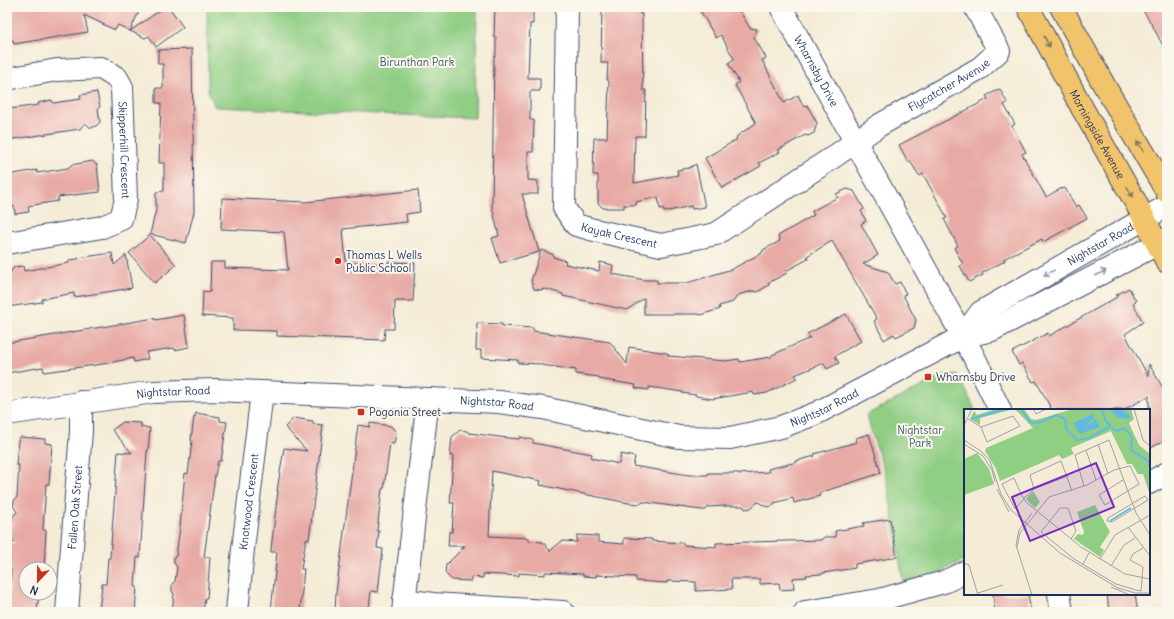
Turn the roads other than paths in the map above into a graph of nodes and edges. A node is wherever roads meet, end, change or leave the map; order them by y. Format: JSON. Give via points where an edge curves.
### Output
{"nodes":[{"id":1,"x":567,"y":7,"type":"edge"},
{"id":2,"x":781,"y":7,"type":"edge"},
{"id":3,"x":975,"y":7,"type":"edge"},
{"id":4,"x":1028,"y":7,"type":"edge"},
{"id":5,"x":1061,"y":7,"type":"edge"},
{"id":6,"x":7,"y":79,"type":"edge"},
{"id":7,"x":855,"y":142,"type":"junction"},
{"id":8,"x":1167,"y":192,"type":"edge"},
{"id":9,"x":1167,"y":206,"type":"edge"},
{"id":10,"x":1144,"y":220,"type":"junction"},
{"id":11,"x":7,"y":243,"type":"edge"},
{"id":12,"x":1164,"y":249,"type":"edge"},
{"id":13,"x":962,"y":336,"type":"junction"},
{"id":14,"x":262,"y":392,"type":"junction"},
{"id":15,"x":428,"y":399,"type":"junction"},
{"id":16,"x":81,"y":402,"type":"junction"},
{"id":17,"x":1000,"y":409,"type":"edge"},
{"id":18,"x":7,"y":414,"type":"edge"},
{"id":19,"x":1167,"y":474,"type":"edge"},
{"id":20,"x":1150,"y":482,"type":"edge"},
{"id":21,"x":964,"y":572,"type":"edge"},
{"id":22,"x":1059,"y":595,"type":"edge"},
{"id":23,"x":403,"y":606,"type":"edge"},
{"id":24,"x":880,"y":606,"type":"edge"},
{"id":25,"x":67,"y":612,"type":"edge"},
{"id":26,"x":237,"y":612,"type":"edge"},
{"id":27,"x":562,"y":612,"type":"edge"},
{"id":28,"x":805,"y":612,"type":"edge"},
{"id":29,"x":1062,"y":612,"type":"edge"}],
"edges":[{"from":1,"to":7,"type":"street","name":"Kayak Crescent","via":[[564,208],[576,225],[661,245],[716,234]]},
{"from":2,"to":7,"type":"street","name":"Wharnsby Drive"},
{"from":3,"to":7,"type":"street","name":"Flycatcher Avenue","via":[[999,51],[980,68],[878,126]]},
{"from":4,"to":10,"type":"main road","name":"Morningside Avenue","one_way":true},
{"from":8,"to":5,"type":"main road","one_way":true},
{"from":6,"to":11,"type":"street","name":"Skipperhill Crescent","via":[[57,70],[102,68],[117,78],[122,87],[126,199],[121,219],[102,227]]},
{"from":7,"to":13,"type":"street","name":"Wharnsby Drive"},
{"from":9,"to":10,"type":"street","name":"Nightstar Road"},
{"from":10,"to":12,"type":"main road","name":"Morningside Avenue"},
{"from":10,"to":13,"type":"street","name":"Nightstar Road","one_way":true,"via":[[981,312]]},
{"from":13,"to":12,"type":"street","name":"Nightstar Road","one_way":true,"via":[[992,330]]},
{"from":13,"to":15,"type":"street","name":"Nightstar Road","via":[[817,414],[781,428],[730,438],[679,437],[543,408],[499,402]]},
{"from":13,"to":17,"type":"street","name":"Wharnsby Drive"},
{"from":14,"to":15,"type":"street","name":"Nightstar Road"},
{"from":14,"to":16,"type":"street","name":"Nightstar Road","via":[[153,392]]},
{"from":14,"to":26,"type":"street","name":"Knotwood Crescent"},
{"from":15,"to":23,"type":"street"},
{"from":16,"to":18,"type":"street","name":"Nightstar Road"},
{"from":16,"to":25,"type":"street","name":"Fallen Oak Street"},
{"from":19,"to":20,"type":"street"},
{"from":21,"to":24,"type":"street"},
{"from":22,"to":29,"type":"street"},
{"from":23,"to":27,"type":"street","via":[[433,604]]},
{"from":24,"to":28,"type":"street"}]}
